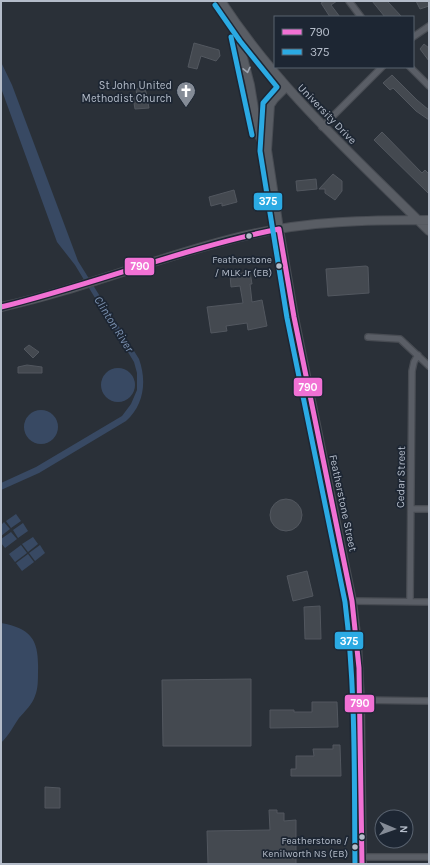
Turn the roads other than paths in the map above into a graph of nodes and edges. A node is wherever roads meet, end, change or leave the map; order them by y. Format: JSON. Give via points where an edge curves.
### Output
{"nodes":[{"id":1,"x":221,"y":1,"type":"edge"},
{"id":2,"x":349,"y":1,"type":"edge"},
{"id":3,"x":360,"y":16,"type":"edge"},
{"id":4,"x":233,"y":19,"type":"junction"},
{"id":5,"x":429,"y":26,"type":"edge"},
{"id":6,"x":414,"y":36,"type":"edge"},
{"id":7,"x":381,"y":68,"type":"edge"},
{"id":8,"x":411,"y":68,"type":"edge"},
{"id":9,"x":429,"y":86,"type":"edge"},
{"id":10,"x":286,"y":87,"type":"junction"},
{"id":11,"x":322,"y":127,"type":"junction"},
{"id":12,"x":267,"y":150,"type":"junction"},
{"id":13,"x":418,"y":220,"type":"junction"},
{"id":14,"x":429,"y":220,"type":"edge"},
{"id":15,"x":279,"y":229,"type":"junction"},
{"id":16,"x":429,"y":232,"type":"edge"},
{"id":17,"x":1,"y":307,"type":"edge"},
{"id":18,"x":368,"y":337,"type":"dead end"},
{"id":19,"x":418,"y":355,"type":"junction"},
{"id":20,"x":429,"y":366,"type":"edge"},
{"id":21,"x":411,"y":509,"type":"junction"},
{"id":22,"x":429,"y":509,"type":"edge"},
{"id":23,"x":352,"y":601,"type":"junction"},
{"id":24,"x":410,"y":601,"type":"junction"},
{"id":25,"x":429,"y":602,"type":"edge"},
{"id":26,"x":360,"y":700,"type":"junction"},
{"id":27,"x":429,"y":701,"type":"edge"},
{"id":28,"x":429,"y":857,"type":"edge"},
{"id":29,"x":362,"y":860,"type":"edge"}],
"edges":[{"from":1,"to":4,"type":"street","name":"University Drive"},
{"from":2,"to":3,"type":"street"},
{"from":4,"to":10,"type":"street","name":"University Drive"},
{"from":4,"to":12,"type":"street","name":"Featherstone Street","one_way":true,"via":[[250,85],[258,133]]},
{"from":5,"to":6,"type":"street"},
{"from":7,"to":11,"type":"street"},
{"from":8,"to":9,"type":"street"},
{"from":10,"to":11,"type":"street","name":"University Drive"},
{"from":10,"to":12,"type":"street","name":"Featherstone Street","via":[[270,105]]},
{"from":11,"to":13,"type":"street","name":"University Drive"},
{"from":12,"to":15,"type":"street","name":"Featherstone Street"},
{"from":13,"to":14,"type":"street"},
{"from":13,"to":15,"type":"street","via":[[342,221]]},
{"from":13,"to":16,"type":"street","name":"University Drive"},
{"from":15,"to":17,"type":"street","via":[[209,245]]},
{"from":15,"to":23,"type":"street","name":"Featherstone Street","via":[[295,324]]},
{"from":18,"to":19,"type":"street","via":[[400,339]]},
{"from":19,"to":20,"type":"street"},
{"from":19,"to":21,"type":"street","name":"Cedar Street","via":[[412,371]]},
{"from":21,"to":22,"type":"street"},
{"from":21,"to":24,"type":"street","name":"Cedar Street"},
{"from":23,"to":24,"type":"street"},
{"from":23,"to":26,"type":"street","name":"Featherstone Street"},
{"from":24,"to":25,"type":"street"},
{"from":26,"to":27,"type":"street"},
{"from":26,"to":29,"type":"street","name":"Featherstone Street"},
{"from":28,"to":29,"type":"street"}]}
